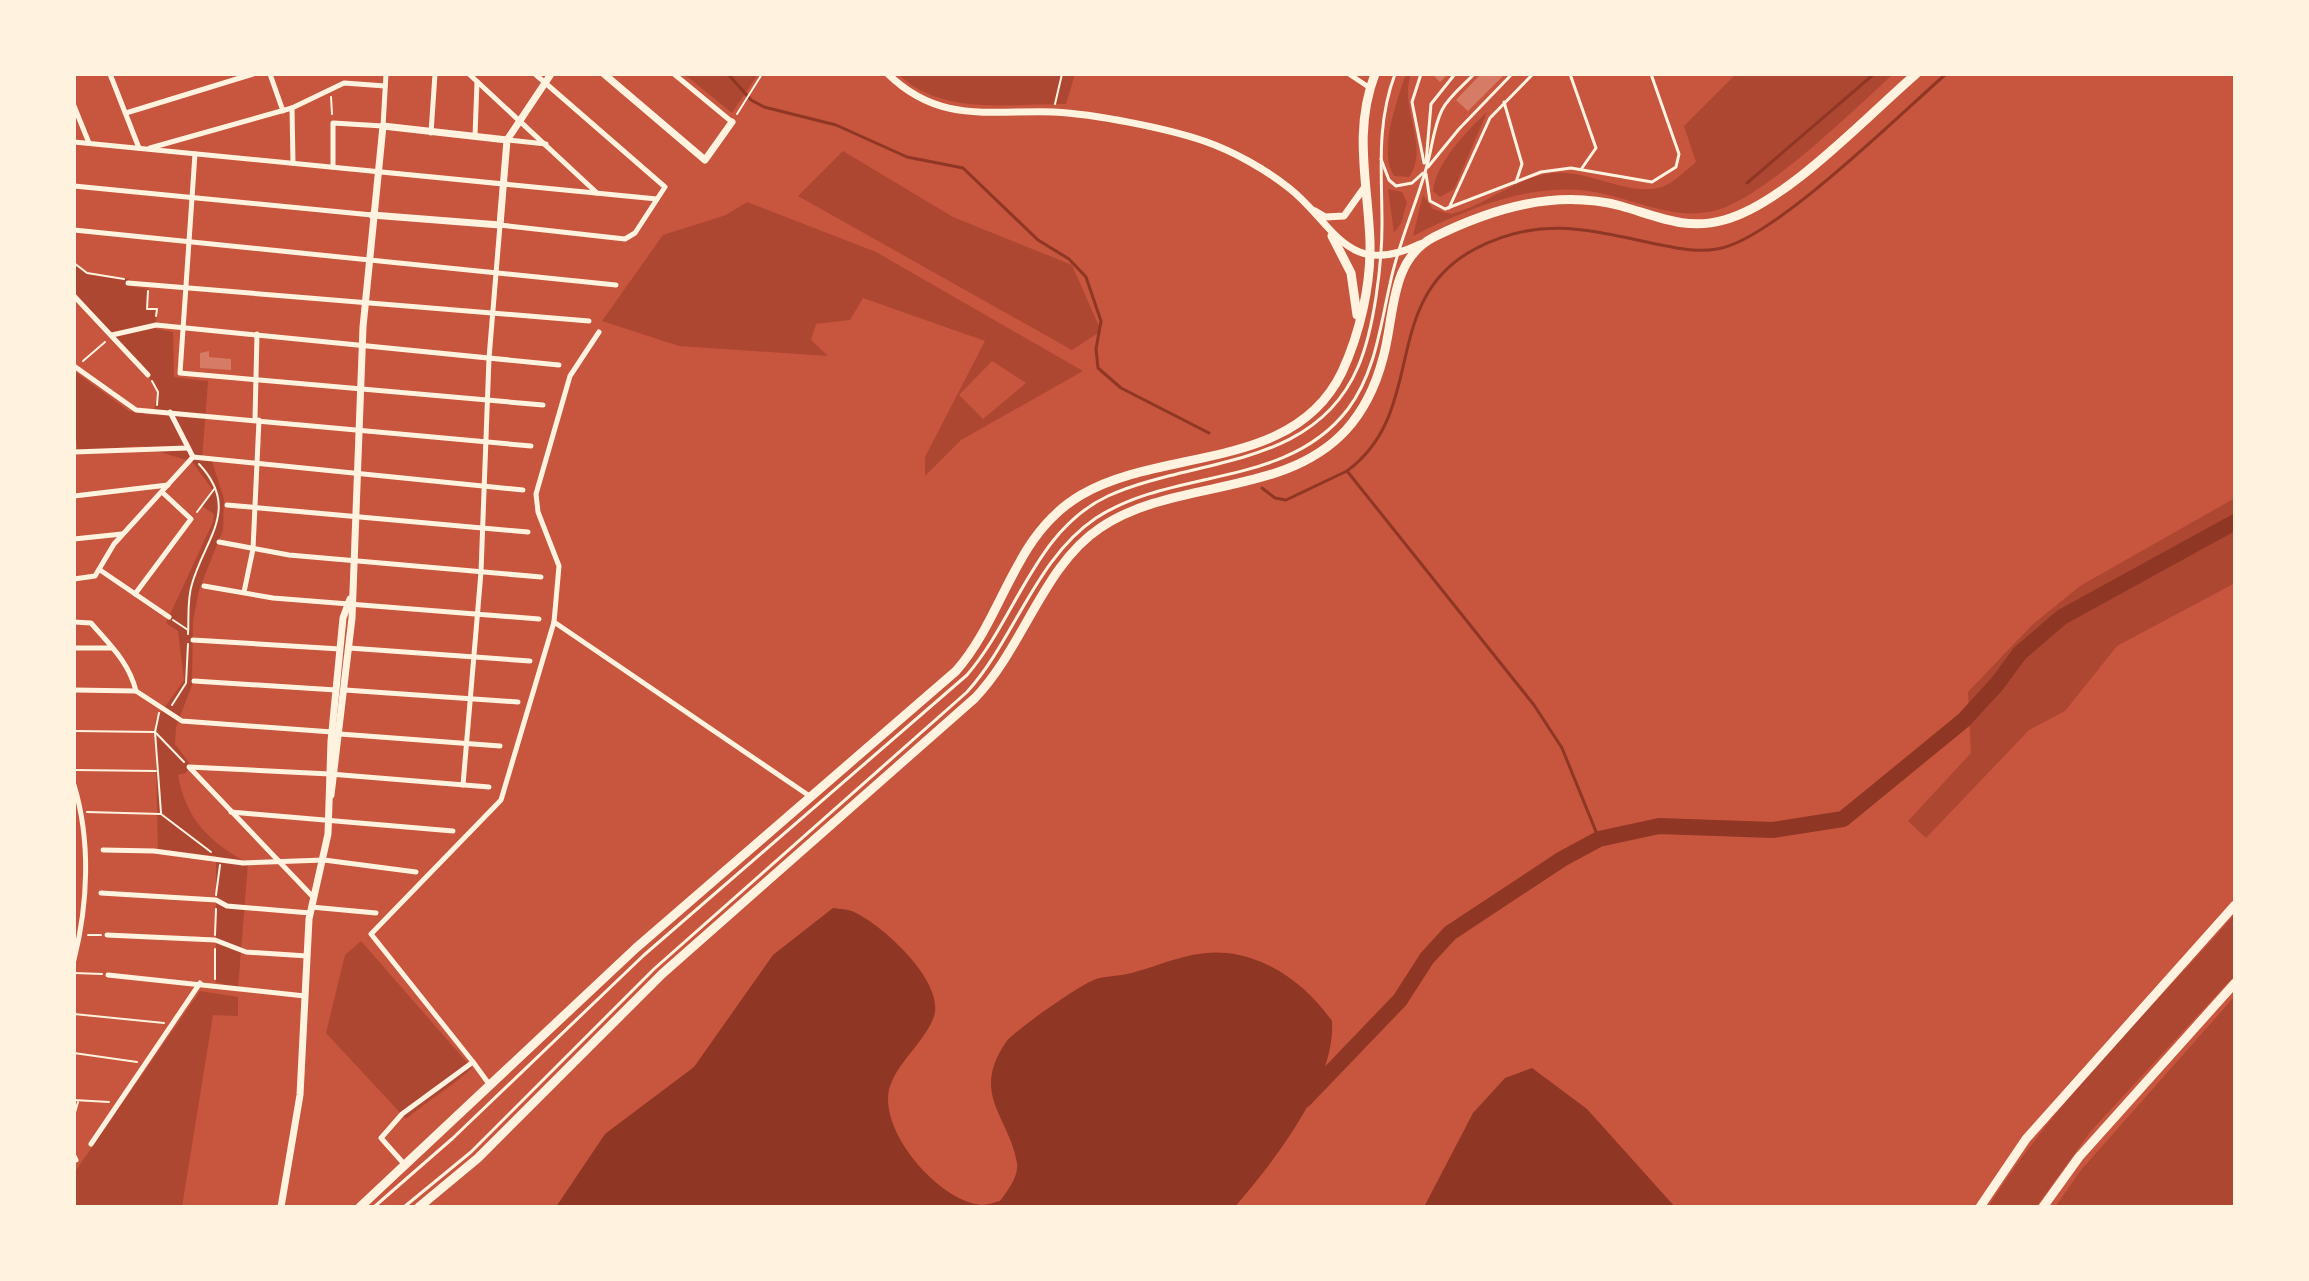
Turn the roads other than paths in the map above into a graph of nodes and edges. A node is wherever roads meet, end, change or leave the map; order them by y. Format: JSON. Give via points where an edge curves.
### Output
{"nodes":[{"id":1,"x":110,"y":74,"type":"edge"},
{"id":2,"x":253,"y":74,"type":"edge"},
{"id":3,"x":270,"y":74,"type":"edge"},
{"id":4,"x":386,"y":74,"type":"edge"},
{"id":5,"x":435,"y":74,"type":"edge"},
{"id":6,"x":469,"y":74,"type":"edge"},
{"id":7,"x":535,"y":74,"type":"edge"},
{"id":8,"x":551,"y":74,"type":"edge"},
{"id":9,"x":604,"y":74,"type":"edge"},
{"id":10,"x":674,"y":74,"type":"edge"},
{"id":11,"x":888,"y":74,"type":"edge"},
{"id":12,"x":1349,"y":74,"type":"edge"},
{"id":13,"x":1375,"y":74,"type":"edge"},
{"id":14,"x":1395,"y":74,"type":"edge"},
{"id":15,"x":1421,"y":74,"type":"edge"},
{"id":16,"x":1455,"y":74,"type":"edge"},
{"id":17,"x":1474,"y":74,"type":"edge"},
{"id":18,"x":1512,"y":74,"type":"edge"},
{"id":19,"x":1533,"y":74,"type":"edge"},
{"id":20,"x":1570,"y":74,"type":"edge"},
{"id":21,"x":1651,"y":74,"type":"edge"},
{"id":22,"x":1916,"y":74,"type":"edge"},
{"id":23,"x":477,"y":81,"type":"junction"},
{"id":24,"x":545,"y":83,"type":"junction"},
{"id":25,"x":385,"y":86,"type":"junction"},
{"id":26,"x":1370,"y":89,"type":"junction"},
{"id":27,"x":1504,"y":102,"type":"junction"},
{"id":28,"x":74,"y":106,"type":"edge"},
{"id":29,"x":292,"y":108,"type":"junction"},
{"id":30,"x":283,"y":111,"type":"junction"},
{"id":31,"x":126,"y":113,"type":"junction"},
{"id":32,"x":519,"y":119,"type":"junction"},
{"id":33,"x":732,"y":122,"type":"joint"},
{"id":34,"x":383,"y":126,"type":"junction"},
{"id":35,"x":431,"y":133,"type":"junction"},
{"id":36,"x":475,"y":137,"type":"junction"},
{"id":37,"x":507,"y":140,"type":"junction"},
{"id":38,"x":74,"y":142,"type":"edge"},
{"id":39,"x":89,"y":143,"type":"junction"},
{"id":40,"x":547,"y":144,"type":"junction"},
{"id":41,"x":143,"y":148,"type":"junction"},
{"id":42,"x":195,"y":154,"type":"junction"},
{"id":43,"x":1379,"y":155,"type":"junction"},
{"id":44,"x":293,"y":163,"type":"junction"},
{"id":45,"x":333,"y":167,"type":"junction"},
{"id":46,"x":1582,"y":168,"type":"junction"},
{"id":47,"x":1426,"y":171,"type":"junction"},
{"id":48,"x":377,"y":172,"type":"junction"},
{"id":49,"x":1516,"y":182,"type":"junction"},
{"id":50,"x":504,"y":184,"type":"junction"},
{"id":51,"x":74,"y":186,"type":"edge"},
{"id":52,"x":1364,"y":188,"type":"junction"},
{"id":53,"x":597,"y":193,"type":"junction"},
{"id":54,"x":192,"y":197,"type":"junction"},
{"id":55,"x":657,"y":199,"type":"junction"},
{"id":56,"x":1307,"y":205,"type":"junction"},
{"id":57,"x":1449,"y":209,"type":"junction"},
{"id":58,"x":372,"y":215,"type":"junction"},
{"id":59,"x":500,"y":225,"type":"junction"},
{"id":60,"x":74,"y":230,"type":"edge"},
{"id":61,"x":1332,"y":236,"type":"junction"},
{"id":62,"x":1426,"y":241,"type":"junction"},
{"id":63,"x":189,"y":242,"type":"junction"},
{"id":64,"x":1396,"y":253,"type":"junction"},
{"id":65,"x":1375,"y":254,"type":"junction"},
{"id":66,"x":369,"y":260,"type":"junction"},
{"id":67,"x":496,"y":273,"type":"junction"},
{"id":68,"x":128,"y":281,"type":"road end"},
{"id":69,"x":616,"y":285,"type":"dead end"},
{"id":70,"x":186,"y":289,"type":"junction"},
{"id":71,"x":74,"y":296,"type":"edge"},
{"id":72,"x":365,"y":303,"type":"junction"},
{"id":73,"x":493,"y":313,"type":"junction"},
{"id":74,"x":589,"y":321,"type":"dead end"},
{"id":75,"x":1358,"y":324,"type":"junction"},
{"id":76,"x":183,"y":328,"type":"junction"},
{"id":77,"x":599,"y":332,"type":"dead end"},
{"id":78,"x":257,"y":334,"type":"junction"},
{"id":79,"x":112,"y":335,"type":"junction"},
{"id":80,"x":362,"y":345,"type":"junction"},
{"id":81,"x":489,"y":358,"type":"junction"},
{"id":82,"x":559,"y":365,"type":"dead end"},
{"id":83,"x":75,"y":367,"type":"edge"},
{"id":84,"x":148,"y":375,"type":"road end"},
{"id":85,"x":257,"y":380,"type":"junction"},
{"id":86,"x":360,"y":389,"type":"junction"},
{"id":87,"x":487,"y":400,"type":"junction"},
{"id":88,"x":543,"y":405,"type":"dead end"},
{"id":89,"x":170,"y":411,"type":"junction"},
{"id":90,"x":257,"y":420,"type":"junction"},
{"id":91,"x":359,"y":432,"type":"junction"},
{"id":92,"x":485,"y":443,"type":"junction"},
{"id":93,"x":531,"y":446,"type":"dead end"},
{"id":94,"x":187,"y":448,"type":"junction"},
{"id":95,"x":74,"y":452,"type":"edge"},
{"id":96,"x":193,"y":457,"type":"junction"},
{"id":97,"x":258,"y":462,"type":"junction"},
{"id":98,"x":359,"y":473,"type":"junction"},
{"id":99,"x":169,"y":485,"type":"junction"},
{"id":100,"x":483,"y":486,"type":"junction"},
{"id":101,"x":523,"y":490,"type":"dead end"},
{"id":102,"x":162,"y":492,"type":"junction"},
{"id":103,"x":74,"y":496,"type":"edge"},
{"id":104,"x":227,"y":505,"type":"dead end"},
{"id":105,"x":255,"y":507,"type":"junction"},
{"id":106,"x":358,"y":517,"type":"junction"},
{"id":107,"x":482,"y":528,"type":"junction"},
{"id":108,"x":528,"y":532,"type":"dead end"},
{"id":109,"x":123,"y":534,"type":"junction"},
{"id":110,"x":74,"y":539,"type":"edge"},
{"id":111,"x":219,"y":542,"type":"dead end"},
{"id":112,"x":253,"y":549,"type":"junction"},
{"id":113,"x":355,"y":561,"type":"junction"},
{"id":114,"x":100,"y":570,"type":"junction"},
{"id":115,"x":481,"y":572,"type":"junction"},
{"id":116,"x":541,"y":577,"type":"dead end"},
{"id":117,"x":74,"y":579,"type":"edge"},
{"id":118,"x":204,"y":586,"type":"dead end"},
{"id":119,"x":244,"y":592,"type":"junction"},
{"id":120,"x":135,"y":594,"type":"junction"},
{"id":121,"x":350,"y":605,"type":"junction"},
{"id":122,"x":478,"y":614,"type":"junction"},
{"id":123,"x":169,"y":617,"type":"road end"},
{"id":124,"x":539,"y":619,"type":"dead end"},
{"id":125,"x":74,"y":622,"type":"edge"},
{"id":126,"x":554,"y":622,"type":"junction"},
{"id":127,"x":193,"y":640,"type":"dead end"},
{"id":128,"x":74,"y":648,"type":"edge"},
{"id":129,"x":113,"y":648,"type":"junction"},
{"id":130,"x":349,"y":648,"type":"junction"},
{"id":131,"x":340,"y":649,"type":"junction"},
{"id":132,"x":474,"y":657,"type":"junction"},
{"id":133,"x":530,"y":661,"type":"dead end"},
{"id":134,"x":194,"y":681,"type":"dead end"},
{"id":135,"x":74,"y":690,"type":"edge"},
{"id":136,"x":340,"y":690,"type":"junction"},
{"id":137,"x":136,"y":691,"type":"junction"},
{"id":138,"x":470,"y":698,"type":"junction"},
{"id":139,"x":518,"y":702,"type":"dead end"},
{"id":140,"x":336,"y":733,"type":"junction"},
{"id":141,"x":465,"y":743,"type":"junction"},
{"id":142,"x":500,"y":746,"type":"dead end"},
{"id":143,"x":333,"y":774,"type":"junction"},
{"id":144,"x":74,"y":785,"type":"edge"},
{"id":145,"x":463,"y":785,"type":"junction"},
{"id":146,"x":489,"y":787,"type":"dead end"},
{"id":147,"x":813,"y":798,"type":"junction"},
{"id":148,"x":231,"y":812,"type":"junction"},
{"id":149,"x":329,"y":820,"type":"junction"},
{"id":150,"x":453,"y":831,"type":"dead end"},
{"id":151,"x":103,"y":850,"type":"dead end"},
{"id":152,"x":324,"y":860,"type":"junction"},
{"id":153,"x":282,"y":864,"type":"junction"},
{"id":154,"x":416,"y":872,"type":"dead end"},
{"id":155,"x":101,"y":893,"type":"dead end"},
{"id":156,"x":313,"y":897,"type":"junction"},
{"id":157,"x":2235,"y":905,"type":"edge"},
{"id":158,"x":311,"y":910,"type":"junction"},
{"id":159,"x":376,"y":913,"type":"dead end"},
{"id":160,"x":107,"y":935,"type":"road end"},
{"id":161,"x":307,"y":956,"type":"junction"},
{"id":162,"x":74,"y":960,"type":"edge"},
{"id":163,"x":108,"y":975,"type":"road end"},
{"id":164,"x":201,"y":983,"type":"junction"},
{"id":165,"x":2235,"y":983,"type":"edge"},
{"id":166,"x":305,"y":996,"type":"junction"},
{"id":167,"x":473,"y":1062,"type":"junction"},
{"id":168,"x":491,"y":1087,"type":"junction"},
{"id":169,"x":91,"y":1144,"type":"dead end"},
{"id":170,"x":406,"y":1166,"type":"junction"},
{"id":171,"x":281,"y":1207,"type":"edge"},
{"id":172,"x":360,"y":1207,"type":"edge"},
{"id":173,"x":374,"y":1207,"type":"edge"},
{"id":174,"x":404,"y":1207,"type":"edge"},
{"id":175,"x":419,"y":1207,"type":"edge"},
{"id":176,"x":1980,"y":1207,"type":"edge"},
{"id":177,"x":2043,"y":1207,"type":"edge"}],
"edges":[{"from":1,"to":31,"type":"street"},
{"from":2,"to":31,"type":"street"},
{"from":3,"to":30,"type":"street"},
{"from":4,"to":25,"type":"street"},
{"from":5,"to":35,"type":"street"},
{"from":6,"to":23,"type":"street"},
{"from":7,"to":24,"type":"street"},
{"from":8,"to":24,"type":"street"},
{"from":9,"to":33,"type":"street","via":[[705,160]]},
{"from":10,"to":33,"type":"street"},
{"from":11,"to":56,"type":"street","via":[[923,100],[954,111],[1054,112],[1202,140],[1281,182]]},
{"from":12,"to":26,"type":"street"},
{"from":13,"to":26,"type":"main road"},
{"from":14,"to":43,"type":"lane","via":[[1383,114]]},
{"from":15,"to":47,"type":"lane","via":[[1412,102]]},
{"from":16,"to":47,"type":"lane","via":[[1431,104]]},
{"from":17,"to":47,"type":"lane","via":[[1442,110]]},
{"from":18,"to":47,"type":"lane"},
{"from":19,"to":27,"type":"lane"},
{"from":20,"to":46,"type":"lane","via":[[1596,148]]},
{"from":21,"to":46,"type":"lane","via":[[1676,140],[1676,167],[1652,182]]},
{"from":22,"to":62,"type":"main road","via":[[1779,193],[1740,216],[1706,224],[1677,223],[1612,204],[1565,199],[1499,210]]},
{"from":23,"to":32,"type":"street"},
{"from":23,"to":36,"type":"street"},
{"from":24,"to":32,"type":"street"},
{"from":24,"to":55,"type":"street","via":[[665,187]]},
{"from":25,"to":29,"type":"street","via":[[351,81]]},
{"from":25,"to":34,"type":"street"},
{"from":26,"to":52,"type":"main road","via":[[1361,140]]},
{"from":27,"to":49,"type":"lane","via":[[1522,164]]},
{"from":27,"to":57,"type":"lane","via":[[1482,131]]},
{"from":28,"to":39,"type":"street"},
{"from":29,"to":30,"type":"street"},
{"from":29,"to":44,"type":"street"},
{"from":30,"to":41,"type":"street"},
{"from":31,"to":41,"type":"street"},
{"from":32,"to":37,"type":"street"},
{"from":32,"to":40,"type":"street"},
{"from":34,"to":35,"type":"street"},
{"from":34,"to":45,"type":"street","via":[[333,123]]},
{"from":34,"to":48,"type":"street"},
{"from":35,"to":36,"type":"street"},
{"from":36,"to":37,"type":"street"},
{"from":37,"to":40,"type":"street"},
{"from":37,"to":50,"type":"street"},
{"from":38,"to":39,"type":"street"},
{"from":39,"to":41,"type":"street"},
{"from":40,"to":53,"type":"street"},
{"from":41,"to":42,"type":"street"},
{"from":42,"to":44,"type":"street"},
{"from":42,"to":54,"type":"street"},
{"from":43,"to":47,"type":"lane","via":[[1396,186],[1412,183]]},
{"from":43,"to":65,"type":"lane"},
{"from":44,"to":45,"type":"street"},
{"from":45,"to":48,"type":"street"},
{"from":46,"to":49,"type":"lane","via":[[1541,172]]},
{"from":47,"to":57,"type":"lane","via":[[1430,201]]},
{"from":47,"to":64,"type":"lane"},
{"from":48,"to":50,"type":"street"},
{"from":48,"to":58,"type":"street"},
{"from":49,"to":57,"type":"lane"},
{"from":50,"to":53,"type":"street"},
{"from":50,"to":59,"type":"street"},
{"from":51,"to":54,"type":"street"},
{"from":52,"to":56,"type":"street","via":[[1344,216],[1325,217]]},
{"from":52,"to":65,"type":"main road"},
{"from":53,"to":55,"type":"street"},
{"from":54,"to":58,"type":"street"},
{"from":54,"to":63,"type":"street"},
{"from":55,"to":59,"type":"street","via":[[631,237]]},
{"from":56,"to":61,"type":"street"},
{"from":58,"to":59,"type":"street"},
{"from":58,"to":66,"type":"street"},
{"from":59,"to":67,"type":"street"},
{"from":60,"to":63,"type":"street"},
{"from":61,"to":65,"type":"street"},
{"from":61,"to":75,"type":"main road","via":[[1351,273]]},
{"from":62,"to":64,"type":"street"},
{"from":62,"to":175,"type":"main road","via":[[1402,270],[1373,390],[1339,438],[1296,464],[1144,506],[1098,529],[1065,562],[1016,645],[975,698],[682,956],[470,1165]]},
{"from":63,"to":66,"type":"street"},
{"from":63,"to":70,"type":"street"},
{"from":64,"to":65,"type":"street"},
{"from":64,"to":174,"type":"lane","via":[[1371,367],[1350,407],[1329,431],[1278,460],[1130,500],[1082,529],[1056,557],[1005,642],[967,692],[673,951],[471,1152]]},
{"from":65,"to":75,"type":"main road"},
{"from":65,"to":173,"type":"lane","via":[[1361,358],[1347,388],[1324,416],[1267,451],[1128,488],[1070,521],[1047,548],[999,632],[967,675],[644,955]]},
{"from":66,"to":67,"type":"street"},
{"from":66,"to":72,"type":"street"},
{"from":67,"to":69,"type":"street"},
{"from":67,"to":73,"type":"street"},
{"from":68,"to":70,"type":"street"},
{"from":70,"to":72,"type":"street"},
{"from":70,"to":76,"type":"street"},
{"from":71,"to":79,"type":"street"},
{"from":72,"to":73,"type":"street"},
{"from":72,"to":80,"type":"street"},
{"from":73,"to":74,"type":"street"},
{"from":73,"to":81,"type":"street"},
{"from":75,"to":147,"type":"main road","via":[[1333,388],[1295,425],[1256,443],[1109,482],[1058,511],[1029,543],[966,660]]},
{"from":76,"to":78,"type":"street"},
{"from":76,"to":79,"type":"street","via":[[156,325]]},
{"from":76,"to":85,"type":"street","via":[[180,373]]},
{"from":77,"to":126,"type":"street","via":[[570,376],[536,494],[559,566]]},
{"from":78,"to":80,"type":"street"},
{"from":78,"to":85,"type":"street"},
{"from":79,"to":84,"type":"street"},
{"from":80,"to":81,"type":"street"},
{"from":80,"to":86,"type":"street"},
{"from":81,"to":82,"type":"street"},
{"from":81,"to":87,"type":"street"},
{"from":83,"to":89,"type":"street","via":[[136,410]]},
{"from":85,"to":86,"type":"street"},
{"from":85,"to":90,"type":"street"},
{"from":86,"to":87,"type":"street"},
{"from":86,"to":91,"type":"street"},
{"from":87,"to":88,"type":"street"},
{"from":87,"to":92,"type":"street"},
{"from":89,"to":90,"type":"street"},
{"from":89,"to":94,"type":"street"},
{"from":90,"to":91,"type":"street"},
{"from":90,"to":97,"type":"street"},
{"from":91,"to":92,"type":"street"},
{"from":91,"to":98,"type":"street"},
{"from":92,"to":93,"type":"street"},
{"from":92,"to":100,"type":"street"},
{"from":94,"to":95,"type":"street"},
{"from":94,"to":96,"type":"street"},
{"from":96,"to":97,"type":"street"},
{"from":96,"to":99,"type":"street"},
{"from":97,"to":98,"type":"street"},
{"from":97,"to":105,"type":"street"},
{"from":98,"to":100,"type":"street"},
{"from":98,"to":106,"type":"street"},
{"from":99,"to":102,"type":"street"},
{"from":99,"to":103,"type":"street"},
{"from":100,"to":101,"type":"street"},
{"from":100,"to":107,"type":"street"},
{"from":102,"to":109,"type":"street"},
{"from":102,"to":120,"type":"street","via":[[191,519]]},
{"from":104,"to":105,"type":"street"},
{"from":105,"to":106,"type":"street"},
{"from":105,"to":112,"type":"street"},
{"from":106,"to":107,"type":"street"},
{"from":106,"to":113,"type":"street"},
{"from":107,"to":108,"type":"street"},
{"from":107,"to":115,"type":"street"},
{"from":109,"to":110,"type":"street"},
{"from":109,"to":114,"type":"street"},
{"from":111,"to":112,"type":"street"},
{"from":112,"to":113,"type":"street"},
{"from":112,"to":119,"type":"street"},
{"from":113,"to":115,"type":"street"},
{"from":113,"to":121,"type":"street"},
{"from":114,"to":117,"type":"street","via":[[92,578]]},
{"from":114,"to":120,"type":"street"},
{"from":115,"to":116,"type":"street"},
{"from":115,"to":122,"type":"street"},
{"from":118,"to":119,"type":"street"},
{"from":119,"to":121,"type":"street"},
{"from":120,"to":123,"type":"street"},
{"from":121,"to":122,"type":"street"},
{"from":121,"to":130,"type":"street"},
{"from":121,"to":131,"type":"street"},
{"from":122,"to":124,"type":"street"},
{"from":122,"to":132,"type":"street"},
{"from":125,"to":129,"type":"street","via":[[91,623]]},
{"from":126,"to":147,"type":"street"},
{"from":126,"to":167,"type":"street","via":[[501,800],[371,934]]},
{"from":127,"to":131,"type":"street"},
{"from":128,"to":129,"type":"street"},
{"from":129,"to":137,"type":"street","via":[[129,669]]},
{"from":130,"to":132,"type":"street"},
{"from":130,"to":136,"type":"street"},
{"from":131,"to":136,"type":"street"},
{"from":132,"to":133,"type":"street"},
{"from":132,"to":138,"type":"street"},
{"from":134,"to":136,"type":"street"},
{"from":135,"to":137,"type":"street"},
{"from":136,"to":138,"type":"street"},
{"from":136,"to":140,"type":"street"},
{"from":137,"to":140,"type":"street","via":[[182,721]]},
{"from":138,"to":139,"type":"street"},
{"from":138,"to":141,"type":"street"},
{"from":140,"to":141,"type":"street"},
{"from":140,"to":143,"type":"street"},
{"from":141,"to":142,"type":"street"},
{"from":141,"to":145,"type":"street"},
{"from":143,"to":145,"type":"street"},
{"from":143,"to":148,"type":"street","via":[[189,767]]},
{"from":143,"to":149,"type":"street"},
{"from":144,"to":162,"type":"street","via":[[85,849]]},
{"from":145,"to":146,"type":"street"},
{"from":147,"to":168,"type":"main road","via":[[647,938]]},
{"from":148,"to":149,"type":"street"},
{"from":148,"to":153,"type":"street"},
{"from":149,"to":150,"type":"street"},
{"from":149,"to":152,"type":"street"},
{"from":151,"to":153,"type":"street"},
{"from":152,"to":153,"type":"street"},
{"from":152,"to":154,"type":"street"},
{"from":152,"to":156,"type":"street"},
{"from":153,"to":156,"type":"street"},
{"from":155,"to":158,"type":"street"},
{"from":156,"to":158,"type":"street"},
{"from":157,"to":176,"type":"main road","via":[[2026,1139]]},
{"from":158,"to":159,"type":"street"},
{"from":158,"to":161,"type":"street"},
{"from":160,"to":161,"type":"street","via":[[215,940],[246,952]]},
{"from":161,"to":166,"type":"street"},
{"from":163,"to":164,"type":"street"},
{"from":164,"to":166,"type":"street"},
{"from":164,"to":169,"type":"street"},
{"from":165,"to":177,"type":"main road","via":[[2097,1135]]},
{"from":166,"to":171,"type":"street","via":[[300,1095]]},
{"from":167,"to":168,"type":"street"},
{"from":167,"to":170,"type":"street","via":[[402,1114],[381,1138]]},
{"from":168,"to":170,"type":"main road"},
{"from":170,"to":172,"type":"main road"}]}
